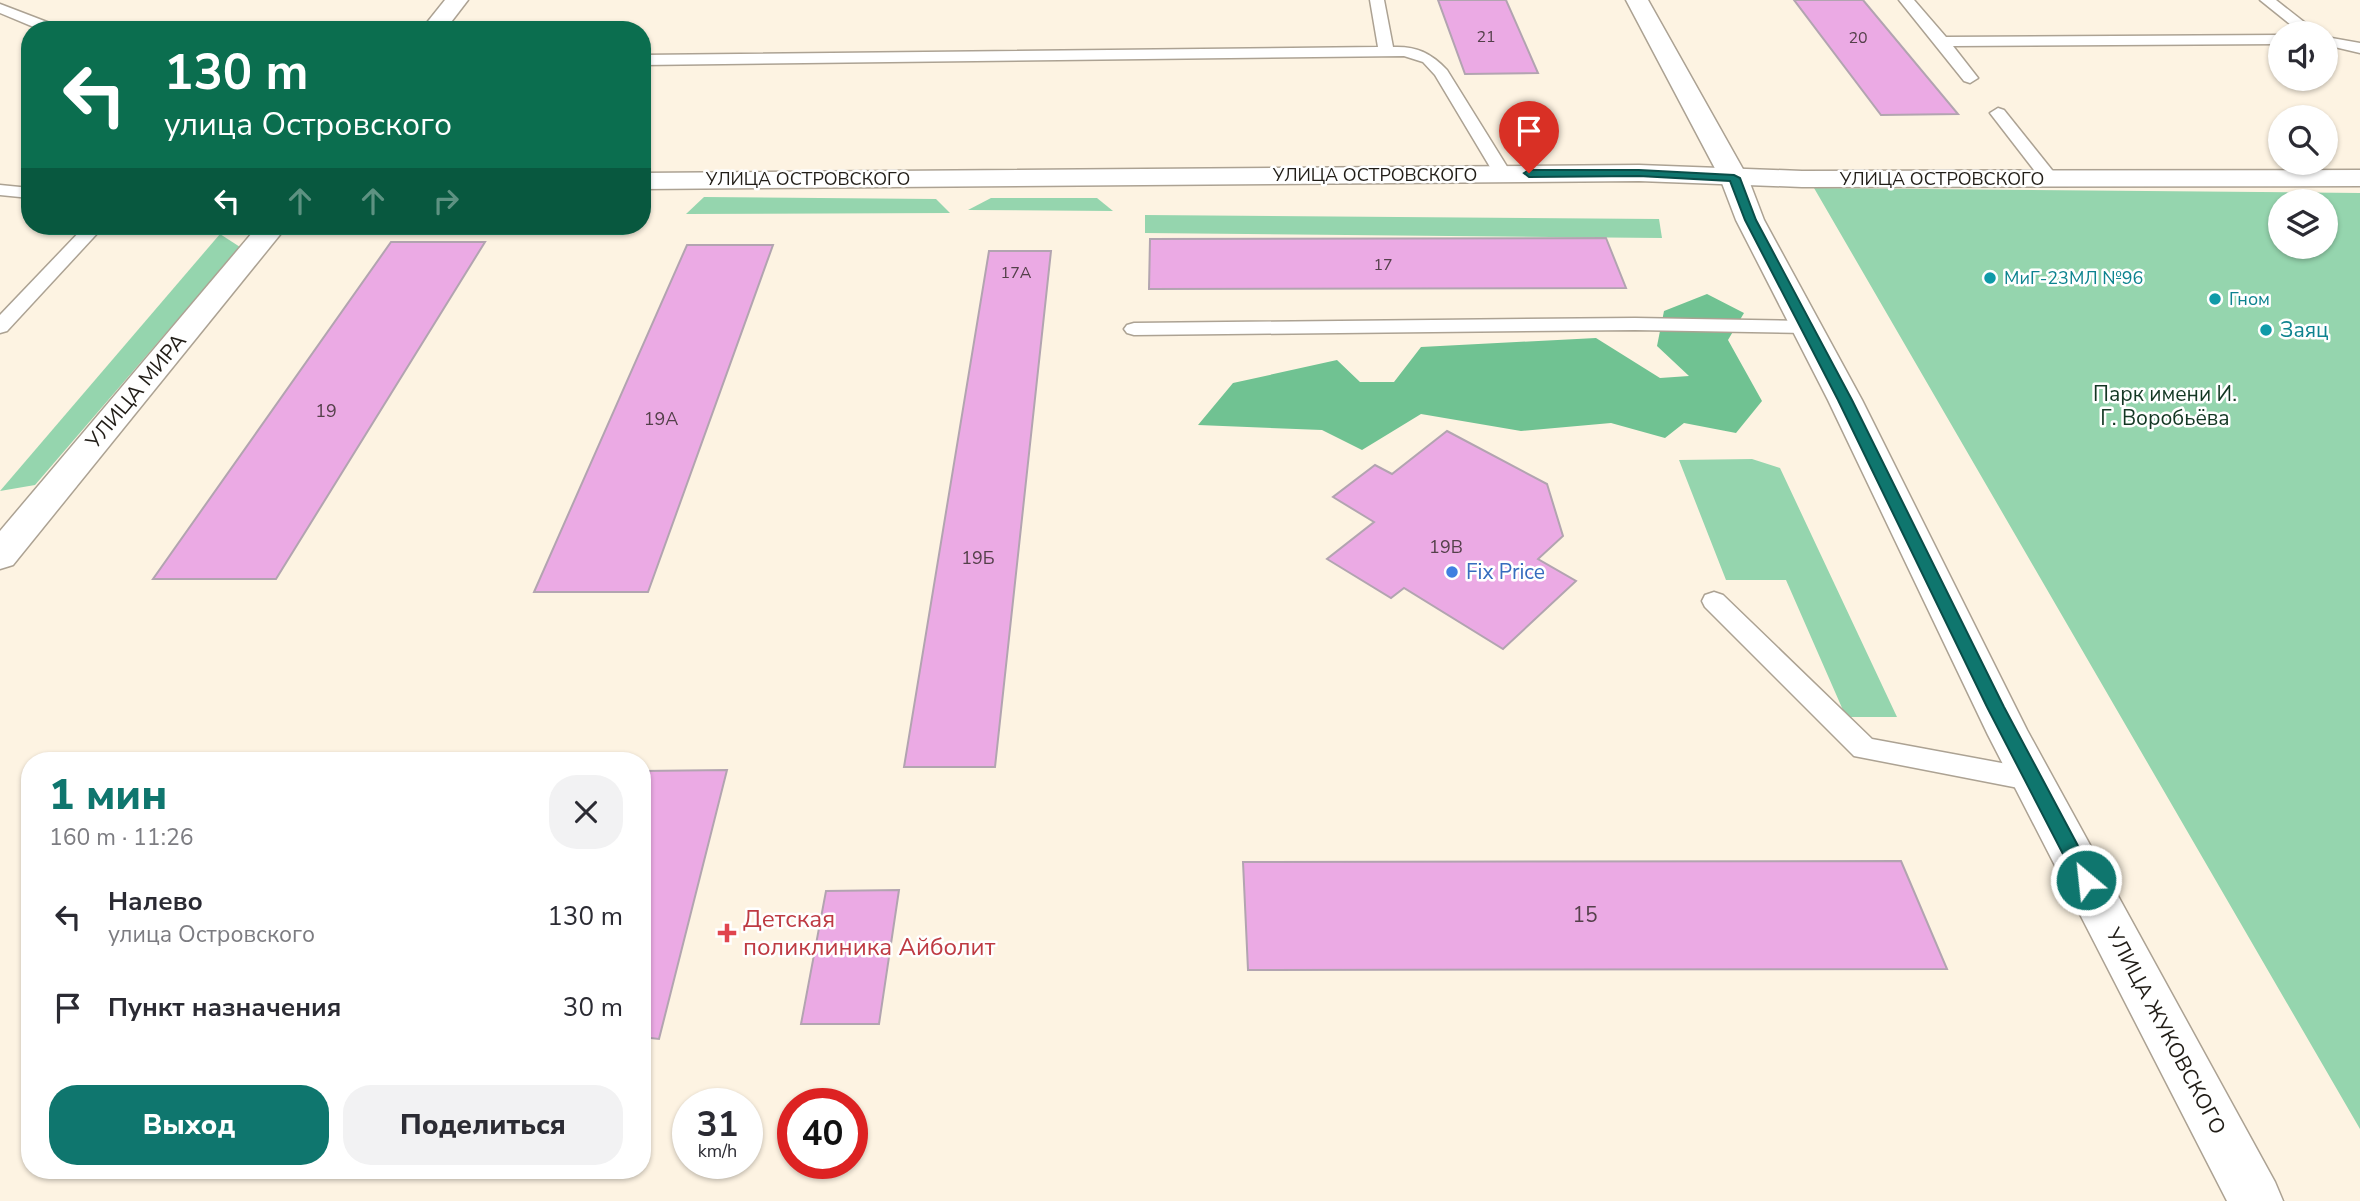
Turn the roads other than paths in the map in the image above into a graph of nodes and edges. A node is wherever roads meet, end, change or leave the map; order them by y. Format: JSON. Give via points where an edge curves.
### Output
{"nodes":[{"id":1,"x":457,"y":0,"type":"edge"},
{"id":2,"x":1377,"y":0,"type":"edge"},
{"id":3,"x":1637,"y":0,"type":"edge"},
{"id":4,"x":1906,"y":0,"type":"edge"},
{"id":5,"x":2267,"y":0,"type":"edge"},
{"id":6,"x":0,"y":8,"type":"edge"},
{"id":7,"x":32,"y":21,"type":"edge"},
{"id":8,"x":440,"y":21,"type":"edge"},
{"id":9,"x":2294,"y":21,"type":"edge"},
{"id":10,"x":2268,"y":40,"type":"edge"},
{"id":11,"x":1942,"y":42,"type":"junction"},
{"id":12,"x":2338,"y":43,"type":"edge"},
{"id":13,"x":2360,"y":48,"type":"edge"},
{"id":14,"x":1386,"y":51,"type":"junction"},
{"id":15,"x":651,"y":60,"type":"edge"},
{"id":16,"x":1970,"y":78,"type":"dead end"},
{"id":17,"x":1998,"y":113,"type":"dead end"},
{"id":18,"x":1502,"y":173,"type":"junction"},
{"id":19,"x":1734,"y":178,"type":"junction"},
{"id":20,"x":2050,"y":178,"type":"junction"},
{"id":21,"x":2360,"y":178,"type":"edge"},
{"id":22,"x":651,"y":181,"type":"edge"},
{"id":23,"x":0,"y":190,"type":"edge"},
{"id":24,"x":21,"y":192,"type":"edge"},
{"id":25,"x":87,"y":235,"type":"edge"},
{"id":26,"x":266,"y":235,"type":"edge"},
{"id":27,"x":0,"y":327,"type":"edge"},
{"id":28,"x":1807,"y":327,"type":"junction"},
{"id":29,"x":1134,"y":329,"type":"dead end"},
{"id":30,"x":0,"y":556,"type":"edge"},
{"id":31,"x":1714,"y":601,"type":"dead end"},
{"id":32,"x":2034,"y":780,"type":"junction"},
{"id":33,"x":2256,"y":1201,"type":"edge"}],
"edges":[{"from":1,"to":8,"type":"street"},
{"from":2,"to":14,"type":"lane"},
{"from":3,"to":19,"type":"street","name":"УЛИЦА ЖУКОВСКОГО"},
{"from":4,"to":11,"type":"lane"},
{"from":5,"to":9,"type":"lane"},
{"from":6,"to":7,"type":"lane"},
{"from":10,"to":11,"type":"lane"},
{"from":11,"to":16,"type":"lane"},
{"from":12,"to":13,"type":"lane"},
{"from":14,"to":15,"type":"lane"},
{"from":14,"to":18,"type":"lane","via":[[1406,51],[1428,59]]},
{"from":17,"to":20,"type":"lane"},
{"from":18,"to":19,"type":"street","name":"УЛИЦА ОСТРОВСКОГО"},
{"from":18,"to":22,"type":"street","name":"УЛИЦА ОСТРОВСКОГО"},
{"from":19,"to":20,"type":"street","name":"УЛИЦА ОСТРОВСКОГО"},
{"from":19,"to":28,"type":"street","name":"УЛИЦА ЖУКОВСКОГО"},
{"from":20,"to":21,"type":"street","name":"УЛИЦА ОСТРОВСКОГО"},
{"from":23,"to":24,"type":"lane"},
{"from":25,"to":27,"type":"lane"},
{"from":26,"to":30,"type":"street","name":"УЛИЦА МИРА"},
{"from":28,"to":29,"type":"lane","via":[[1635,324]]},
{"from":28,"to":32,"type":"street","name":"УЛИЦА ЖУКОВСКОГО"},
{"from":31,"to":32,"type":"lane","via":[[1864,748]]},
{"from":32,"to":33,"type":"street","name":"УЛИЦА ЖУКОВСКОГО"}]}
